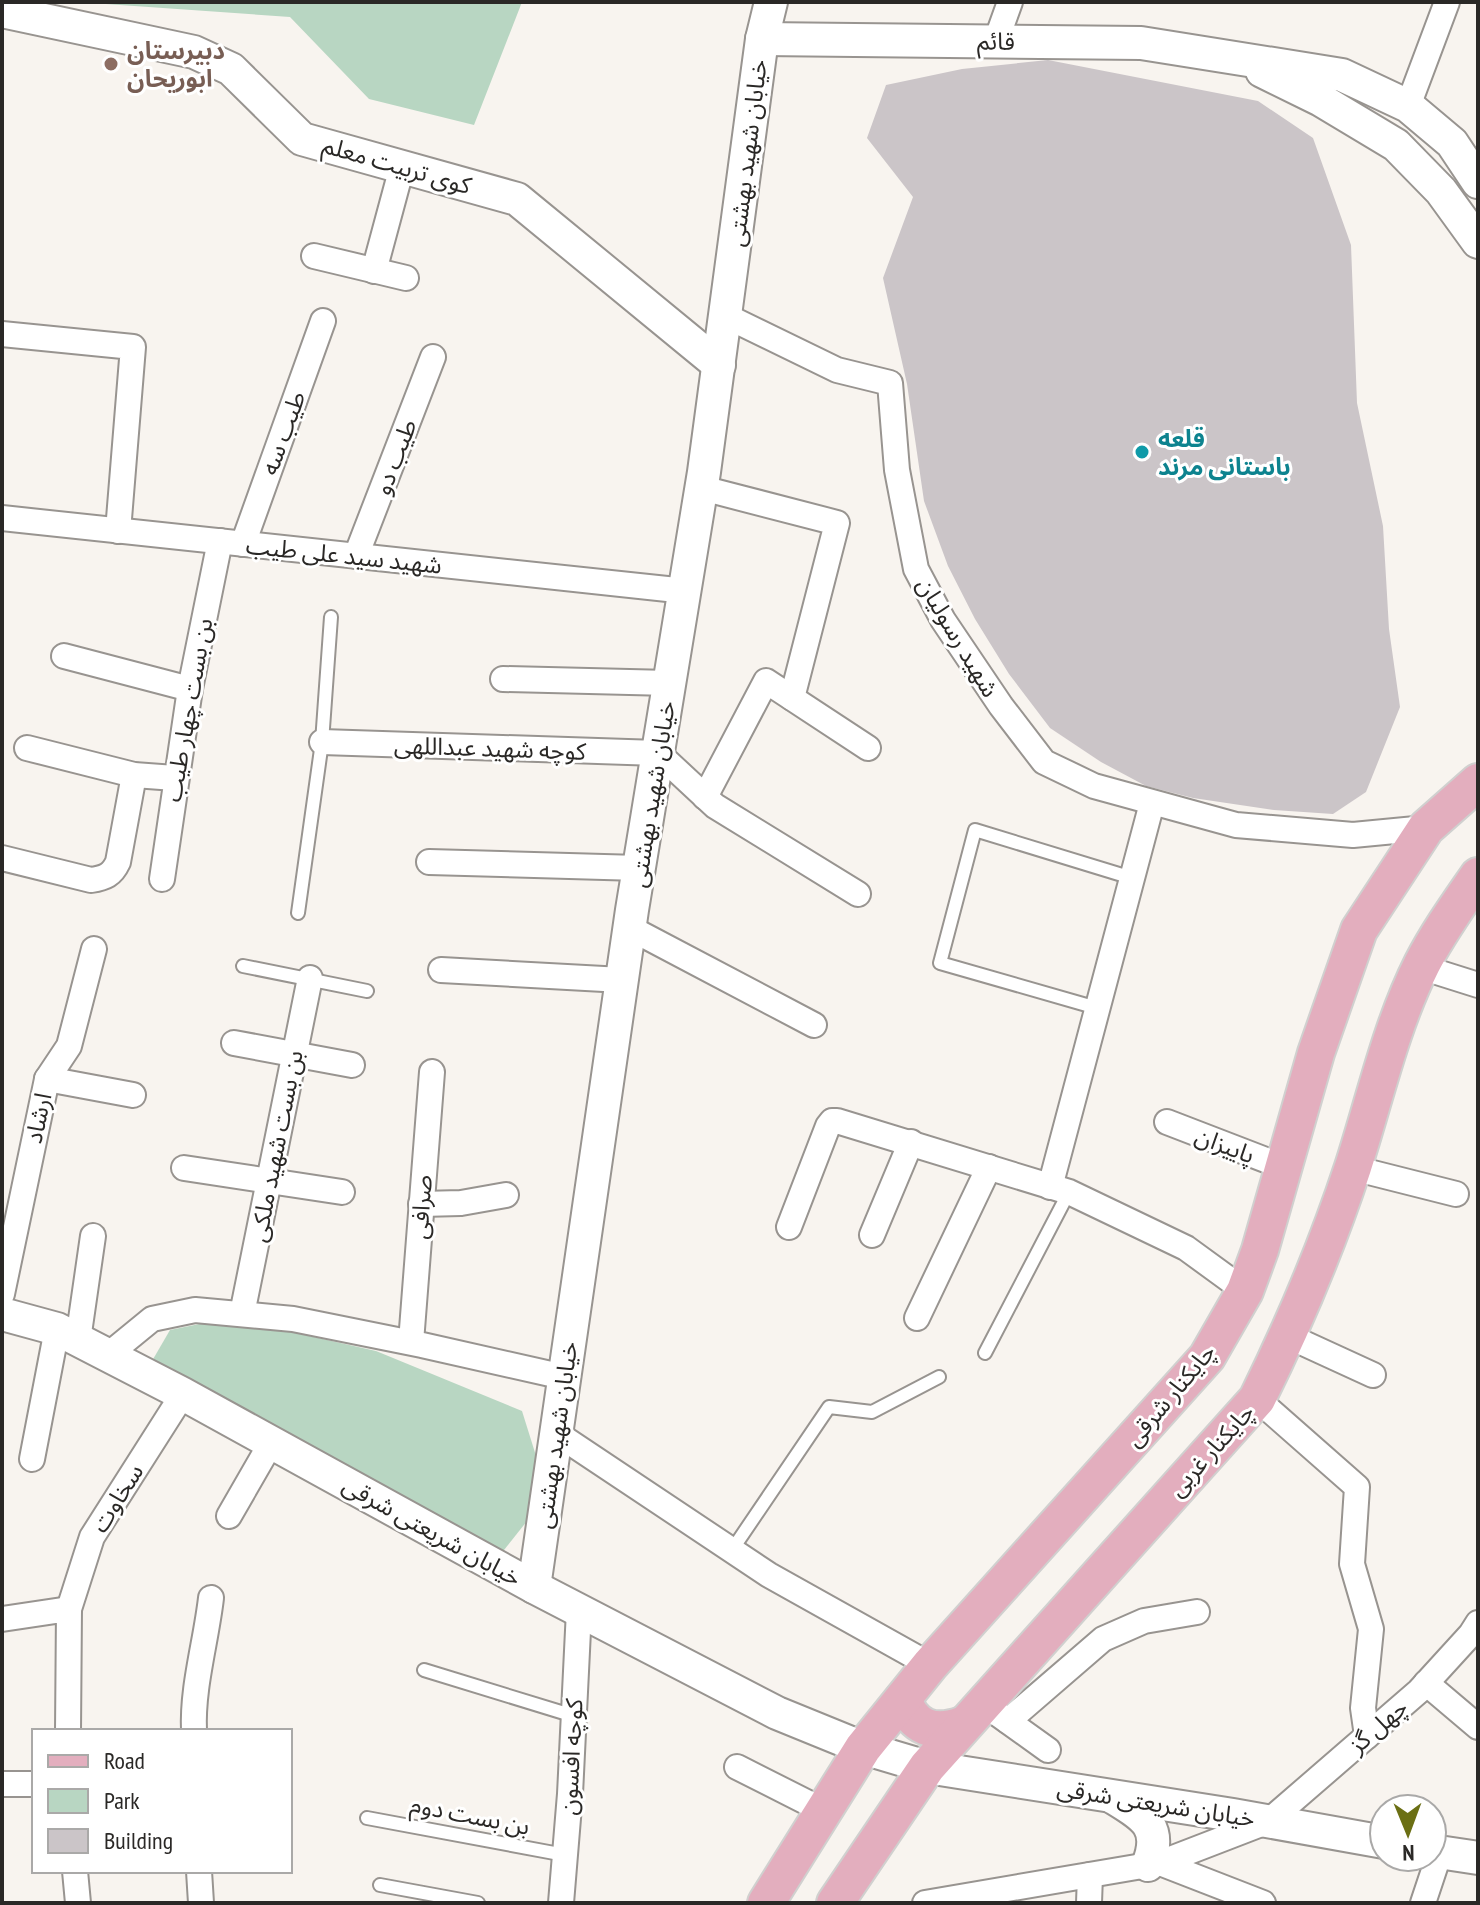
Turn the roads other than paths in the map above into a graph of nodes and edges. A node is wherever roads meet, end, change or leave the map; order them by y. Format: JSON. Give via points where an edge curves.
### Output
{"nodes":[{"id":1,"x":771,"y":2,"type":"edge"},
{"id":2,"x":1010,"y":2,"type":"edge"},
{"id":3,"x":1447,"y":2,"type":"edge"},
{"id":4,"x":2,"y":11,"type":"edge"},
{"id":5,"x":762,"y":39,"type":"junction"},
{"id":6,"x":996,"y":41,"type":"junction"},
{"id":7,"x":1230,"y":56,"type":"junction"},
{"id":8,"x":1408,"y":106,"type":"junction"},
{"id":9,"x":402,"y":167,"type":"junction"},
{"id":10,"x":1475,"y":170,"type":"edge"},
{"id":11,"x":1441,"y":191,"type":"junction"},
{"id":12,"x":1478,"y":242,"type":"edge"},
{"id":13,"x":314,"y":256,"type":"dead end"},
{"id":14,"x":374,"y":271,"type":"junction"},
{"id":15,"x":406,"y":278,"type":"dead end"},
{"id":16,"x":726,"y":316,"type":"junction"},
{"id":17,"x":323,"y":321,"type":"dead end"},
{"id":18,"x":2,"y":334,"type":"edge"},
{"id":19,"x":433,"y":357,"type":"dead end"},
{"id":20,"x":719,"y":365,"type":"junction"},
{"id":21,"x":702,"y":488,"type":"junction"},
{"id":22,"x":2,"y":518,"type":"edge"},
{"id":23,"x":118,"y":531,"type":"junction"},
{"id":24,"x":231,"y":543,"type":"junction"},
{"id":25,"x":356,"y":556,"type":"junction"},
{"id":26,"x":686,"y":591,"type":"junction"},
{"id":27,"x":331,"y":617,"type":"dead end"},
{"id":28,"x":64,"y":656,"type":"dead end"},
{"id":29,"x":503,"y":679,"type":"dead end"},
{"id":30,"x":670,"y":683,"type":"junction"},
{"id":31,"x":190,"y":689,"type":"junction"},
{"id":32,"x":792,"y":698,"type":"junction"},
{"id":33,"x":322,"y":742,"type":"junction"},
{"id":34,"x":27,"y":748,"type":"dead end"},
{"id":35,"x":868,"y":748,"type":"dead end"},
{"id":36,"x":658,"y":753,"type":"junction"},
{"id":37,"x":134,"y":775,"type":"junction"},
{"id":38,"x":175,"y":778,"type":"junction"},
{"id":39,"x":1478,"y":782,"type":"edge"},
{"id":40,"x":705,"y":797,"type":"junction"},
{"id":41,"x":1152,"y":803,"type":"junction"},
{"id":42,"x":1426,"y":828,"type":"junction"},
{"id":43,"x":2,"y":858,"type":"edge"},
{"id":44,"x":429,"y":862,"type":"dead end"},
{"id":45,"x":639,"y":868,"type":"junction"},
{"id":46,"x":1478,"y":876,"type":"edge"},
{"id":47,"x":1132,"y":878,"type":"junction"},
{"id":48,"x":162,"y":879,"type":"dead end"},
{"id":49,"x":858,"y":894,"type":"dead end"},
{"id":50,"x":298,"y":913,"type":"dead end"},
{"id":51,"x":630,"y":928,"type":"junction"},
{"id":52,"x":94,"y":949,"type":"dead end"},
{"id":53,"x":243,"y":966,"type":"dead end"},
{"id":54,"x":1421,"y":967,"type":"junction"},
{"id":55,"x":441,"y":970,"type":"dead end"},
{"id":56,"x":310,"y":978,"type":"junction"},
{"id":57,"x":622,"y":980,"type":"junction"},
{"id":58,"x":1478,"y":985,"type":"edge"},
{"id":59,"x":367,"y":991,"type":"dead end"},
{"id":60,"x":1097,"y":1008,"type":"junction"},
{"id":61,"x":814,"y":1025,"type":"dead end"},
{"id":62,"x":234,"y":1043,"type":"dead end"},
{"id":63,"x":294,"y":1054,"type":"junction"},
{"id":64,"x":352,"y":1065,"type":"dead end"},
{"id":65,"x":432,"y":1072,"type":"dead end"},
{"id":66,"x":47,"y":1079,"type":"junction"},
{"id":67,"x":133,"y":1095,"type":"dead end"},
{"id":68,"x":1167,"y":1122,"type":"dead end"},
{"id":69,"x":911,"y":1142,"type":"junction"},
{"id":70,"x":989,"y":1167,"type":"junction"},
{"id":71,"x":1284,"y":1167,"type":"junction"},
{"id":72,"x":184,"y":1168,"type":"dead end"},
{"id":73,"x":1353,"y":1168,"type":"junction"},
{"id":74,"x":269,"y":1181,"type":"junction"},
{"id":75,"x":1059,"y":1190,"type":"junction"},
{"id":76,"x":342,"y":1192,"type":"dead end"},
{"id":77,"x":1456,"y":1194,"type":"dead end"},
{"id":78,"x":506,"y":1195,"type":"dead end"},
{"id":79,"x":421,"y":1204,"type":"junction"},
{"id":80,"x":789,"y":1227,"type":"dead end"},
{"id":81,"x":872,"y":1235,"type":"dead end"},
{"id":82,"x":93,"y":1236,"type":"dead end"},
{"id":83,"x":1245,"y":1291,"type":"junction"},
{"id":84,"x":2,"y":1294,"type":"edge"},
{"id":85,"x":2,"y":1314,"type":"edge"},
{"id":86,"x":242,"y":1314,"type":"junction"},
{"id":87,"x":917,"y":1318,"type":"dead end"},
{"id":88,"x":68,"y":1334,"type":"junction"},
{"id":89,"x":1288,"y":1336,"type":"junction"},
{"id":90,"x":411,"y":1342,"type":"junction"},
{"id":91,"x":985,"y":1353,"type":"dead end"},
{"id":92,"x":108,"y":1355,"type":"junction"},
{"id":93,"x":1373,"y":1375,"type":"dead end"},
{"id":94,"x":564,"y":1377,"type":"junction"},
{"id":95,"x":939,"y":1377,"type":"dead end"},
{"id":96,"x":183,"y":1394,"type":"junction"},
{"id":97,"x":1257,"y":1399,"type":"junction"},
{"id":98,"x":556,"y":1433,"type":"junction"},
{"id":99,"x":271,"y":1443,"type":"junction"},
{"id":100,"x":32,"y":1459,"type":"dead end"},
{"id":101,"x":229,"y":1516,"type":"dead end"},
{"id":102,"x":732,"y":1550,"type":"junction"},
{"id":103,"x":534,"y":1587,"type":"junction"},
{"id":104,"x":211,"y":1598,"type":"dead end"},
{"id":105,"x":69,"y":1609,"type":"junction"},
{"id":106,"x":579,"y":1610,"type":"junction"},
{"id":107,"x":1197,"y":1612,"type":"dead end"},
{"id":108,"x":2,"y":1619,"type":"edge"},
{"id":109,"x":1478,"y":1623,"type":"edge"},
{"id":110,"x":930,"y":1665,"type":"junction"},
{"id":111,"x":424,"y":1670,"type":"dead end"},
{"id":112,"x":1426,"y":1683,"type":"junction"},
{"id":113,"x":903,"y":1699,"type":"junction"},
{"id":114,"x":574,"y":1716,"type":"junction"},
{"id":115,"x":984,"y":1716,"type":"junction"},
{"id":116,"x":1478,"y":1727,"type":"edge"},
{"id":117,"x":68,"y":1729,"type":"edge"},
{"id":118,"x":194,"y":1729,"type":"edge"},
{"id":119,"x":1367,"y":1736,"type":"junction"},
{"id":120,"x":863,"y":1748,"type":"junction"},
{"id":121,"x":1048,"y":1750,"type":"dead end"},
{"id":122,"x":737,"y":1767,"type":"dead end"},
{"id":123,"x":927,"y":1767,"type":"junction"},
{"id":124,"x":2,"y":1784,"type":"edge"},
{"id":125,"x":32,"y":1784,"type":"edge"},
{"id":126,"x":1112,"y":1796,"type":"junction"},
{"id":127,"x":824,"y":1811,"type":"junction"},
{"id":128,"x":367,"y":1818,"type":"dead end"},
{"id":129,"x":1269,"y":1821,"type":"junction"},
{"id":130,"x":1368,"y":1839,"type":"edge"},
{"id":131,"x":1448,"y":1853,"type":"edge"},
{"id":132,"x":565,"y":1855,"type":"junction"},
{"id":133,"x":1478,"y":1858,"type":"edge"},
{"id":134,"x":1154,"y":1864,"type":"junction"},
{"id":135,"x":75,"y":1873,"type":"edge"},
{"id":136,"x":199,"y":1873,"type":"edge"},
{"id":137,"x":1430,"y":1873,"type":"edge"},
{"id":138,"x":1090,"y":1875,"type":"junction"},
{"id":139,"x":380,"y":1885,"type":"dead end"},
{"id":140,"x":78,"y":1903,"type":"edge"},
{"id":141,"x":201,"y":1903,"type":"edge"},
{"id":142,"x":478,"y":1903,"type":"edge"},
{"id":143,"x":561,"y":1903,"type":"edge"},
{"id":144,"x":766,"y":1903,"type":"edge"},
{"id":145,"x":835,"y":1903,"type":"edge"},
{"id":146,"x":925,"y":1903,"type":"edge"},
{"id":147,"x":1089,"y":1903,"type":"edge"},
{"id":148,"x":1263,"y":1903,"type":"edge"},
{"id":149,"x":1423,"y":1903,"type":"edge"}],
"edges":[{"from":1,"to":5,"type":"street","name":"خیابان شهید بهشتی"},
{"from":2,"to":6,"type":"street"},
{"from":3,"to":8,"type":"street"},
{"from":4,"to":9,"type":"street","name":"کوی تربیت معلم","via":[[194,52],[231,69],[302,139]]},
{"from":5,"to":6,"type":"street","name":"قائم"},
{"from":5,"to":16,"type":"street","name":"خیابان شهید بهشتی"},
{"from":6,"to":7,"type":"street","name":"قائم","via":[[1141,43]]},
{"from":7,"to":8,"type":"street","name":"قائم","via":[[1342,75]]},
{"from":7,"to":11,"type":"street","via":[[1321,100],[1396,145]]},
{"from":8,"to":10,"type":"street","name":"قائم"},
{"from":9,"to":14,"type":"street"},
{"from":9,"to":20,"type":"street","name":"کوی تربیت معلم","via":[[517,199]]},
{"from":10,"to":11,"type":"street"},
{"from":11,"to":12,"type":"street"},
{"from":13,"to":14,"type":"street"},
{"from":14,"to":15,"type":"street"},
{"from":16,"to":20,"type":"street","name":"خیابان شهید بهشتی"},
{"from":16,"to":41,"type":"street","name":"شهید رسولیان","via":[[837,370],[890,383],[897,470],[916,569],[943,620],[1044,762],[1094,786]]},
{"from":17,"to":24,"type":"street","name":"طیب سه"},
{"from":18,"to":23,"type":"street","via":[[133,347]]},
{"from":19,"to":25,"type":"street","name":"طیب دو"},
{"from":20,"to":21,"type":"street","name":"خیابان شهید بهشتی"},
{"from":21,"to":26,"type":"street","name":"خیابان شهید بهشتی"},
{"from":21,"to":32,"type":"street","via":[[837,523]]},
{"from":22,"to":23,"type":"street","name":"شهید سید علی طیب"},
{"from":23,"to":24,"type":"street","name":"شهید سید علی طیب"},
{"from":24,"to":25,"type":"street","name":"شهید سید علی طیب"},
{"from":24,"to":31,"type":"street","name":"بن بست چهار طیب"},
{"from":25,"to":26,"type":"street","name":"شهید سید علی طیب"},
{"from":26,"to":30,"type":"street","name":"خیابان شهید بهشتی"},
{"from":27,"to":33,"type":"lane"},
{"from":28,"to":31,"type":"street"},
{"from":29,"to":30,"type":"street"},
{"from":30,"to":36,"type":"street","name":"خیابان شهید بهشتی"},
{"from":31,"to":38,"type":"street","name":"بن بست چهار طیب"},
{"from":32,"to":35,"type":"street"},
{"from":32,"to":40,"type":"street","via":[[766,681]]},
{"from":33,"to":36,"type":"street","name":"کوچه شهید عبداللهی"},
{"from":33,"to":50,"type":"lane"},
{"from":34,"to":37,"type":"street"},
{"from":36,"to":40,"type":"street"},
{"from":36,"to":45,"type":"street","name":"خیابان شهید بهشتی"},
{"from":37,"to":38,"type":"street"},
{"from":37,"to":43,"type":"street","via":[[118,862],[105,878],[91,880]]},
{"from":38,"to":48,"type":"street","name":"بن بست چهار طیب"},
{"from":39,"to":42,"type":"main road","name":"چایکنار شرقی"},
{"from":40,"to":49,"type":"street"},
{"from":41,"to":42,"type":"street","name":"شهید رسولیان","via":[[1236,825],[1353,835]]},
{"from":41,"to":47,"type":"street"},
{"from":42,"to":71,"type":"main road","name":"چایکنار شرقی","via":[[1359,930]]},
{"from":44,"to":45,"type":"street"},
{"from":45,"to":51,"type":"street","name":"خیابان شهید بهشتی"},
{"from":46,"to":54,"type":"main road","name":"چایکنار غربی"},
{"from":47,"to":60,"type":"street"},
{"from":47,"to":60,"type":"lane","via":[[975,830],[940,963]]},
{"from":51,"to":57,"type":"street","name":"خیابان شهید بهشتی"},
{"from":51,"to":61,"type":"street"},
{"from":52,"to":66,"type":"street","name":"ارشاد","via":[[69,1046]]},
{"from":53,"to":56,"type":"lane"},
{"from":54,"to":58,"type":"street"},
{"from":54,"to":73,"type":"main road","name":"چایکنار غربی","via":[[1379,1078]]},
{"from":55,"to":57,"type":"street"},
{"from":56,"to":59,"type":"lane"},
{"from":56,"to":63,"type":"street","name":"بن بست شهید ملکی"},
{"from":57,"to":94,"type":"street","name":"خیابان شهید بهشتی"},
{"from":60,"to":75,"type":"street"},
{"from":62,"to":63,"type":"street"},
{"from":63,"to":64,"type":"street"},
{"from":63,"to":74,"type":"street","name":"بن بست شهید ملکی"},
{"from":65,"to":79,"type":"street","name":"صرافی"},
{"from":66,"to":67,"type":"street"},
{"from":66,"to":84,"type":"street","name":"ارشاد"},
{"from":68,"to":71,"type":"street","name":"پاییزان"},
{"from":69,"to":70,"type":"street"},
{"from":69,"to":80,"type":"street","via":[[832,1121]]},
{"from":69,"to":81,"type":"street"},
{"from":70,"to":75,"type":"street"},
{"from":70,"to":87,"type":"street"},
{"from":71,"to":83,"type":"main road","name":"چایکنار شرقی"},
{"from":72,"to":74,"type":"street"},
{"from":73,"to":77,"type":"street"},
{"from":73,"to":89,"type":"main road","name":"چایکنار غربی"},
{"from":74,"to":76,"type":"street"},
{"from":74,"to":86,"type":"street","name":"بن بست شهید ملکی"},
{"from":75,"to":83,"type":"street","via":[[1186,1248]]},
{"from":75,"to":91,"type":"lane"},
{"from":78,"to":79,"type":"street"},
{"from":79,"to":90,"type":"street","name":"صرافی"},
{"from":82,"to":88,"type":"street"},
{"from":83,"to":110,"type":"main road","name":"چایکنار شرقی","via":[[1207,1357]]},
{"from":85,"to":88,"type":"street","name":"خیابان شریعتی شرقی"},
{"from":86,"to":90,"type":"street"},
{"from":86,"to":92,"type":"street","via":[[195,1310],[152,1319]]},
{"from":88,"to":92,"type":"street","name":"خیابان شریعتی شرقی"},
{"from":88,"to":100,"type":"street"},
{"from":89,"to":93,"type":"street"},
{"from":89,"to":97,"type":"main road","name":"چایکنار غربی"},
{"from":90,"to":94,"type":"street"},
{"from":92,"to":96,"type":"street","name":"خیابان شریعتی شرقی"},
{"from":94,"to":98,"type":"street","name":"خیابان شهید بهشتی"},
{"from":95,"to":102,"type":"lane","via":[[872,1412],[829,1407]]},
{"from":96,"to":99,"type":"street","name":"خیابان شریعتی شرقی"},
{"from":96,"to":105,"type":"street","name":"سخاوت","via":[[92,1537]]},
{"from":97,"to":115,"type":"main road","name":"چایکنار غربی"},
{"from":97,"to":119,"type":"street","via":[[1357,1487],[1352,1564],[1371,1629],[1363,1708]]},
{"from":98,"to":102,"type":"street"},
{"from":98,"to":103,"type":"street","name":"خیابان شهید بهشتی"},
{"from":99,"to":101,"type":"street"},
{"from":99,"to":103,"type":"street","name":"خیابان شریعتی شرقی"},
{"from":102,"to":110,"type":"street"},
{"from":103,"to":106,"type":"street","name":"خیابان شریعتی شرقی"},
{"from":104,"to":118,"type":"street"},
{"from":105,"to":108,"type":"street"},
{"from":105,"to":117,"type":"street","name":"سخاوت"},
{"from":106,"to":114,"type":"street","name":"كوچه افسون"},
{"from":106,"to":120,"type":"street","name":"خیابان شریعتی شرقی","via":[[777,1713]]},
{"from":107,"to":115,"type":"street","via":[[1144,1621],[1103,1639]]},
{"from":109,"to":112,"type":"street","name":"چهل گز"},
{"from":110,"to":113,"type":"main road","name":"چایکنار شرقی"},
{"from":111,"to":114,"type":"lane"},
{"from":112,"to":116,"type":"street"},
{"from":112,"to":119,"type":"street","name":"چهل گز"},
{"from":113,"to":115,"type":"main road","via":[[907,1712],[930,1729]]},
{"from":113,"to":120,"type":"main road","name":"چایکنار شرقی"},
{"from":114,"to":132,"type":"street","name":"كوچه افسون"},
{"from":115,"to":121,"type":"street"},
{"from":115,"to":123,"type":"main road","name":"چایکنار غربی"},
{"from":119,"to":129,"type":"street","name":"چهل گز"},
{"from":120,"to":123,"type":"street","name":"خیابان شریعتی شرقی"},
{"from":120,"to":127,"type":"main road","name":"چایکنار شرقی"},
{"from":122,"to":127,"type":"street"},
{"from":123,"to":126,"type":"street","name":"خیابان شریعتی شرقی"},
{"from":123,"to":145,"type":"main road","name":"چایکنار غربی"},
{"from":124,"to":125,"type":"street"},
{"from":126,"to":129,"type":"street","name":"خیابان شریعتی شرقی"},
{"from":126,"to":134,"type":"street","via":[[1149,1824],[1155,1837]]},
{"from":127,"to":144,"type":"main road","name":"چایکنار شرقی"},
{"from":128,"to":132,"type":"lane","name":"بن بست دوم"},
{"from":129,"to":130,"type":"street","name":"خیابان شریعتی شرقی"},
{"from":129,"to":134,"type":"street","name":"چهل گز"},
{"from":131,"to":133,"type":"street"},
{"from":132,"to":143,"type":"street","name":"كوچه افسون"},
{"from":134,"to":138,"type":"street","name":"چهل گز"},
{"from":134,"to":148,"type":"street"},
{"from":135,"to":140,"type":"street"},
{"from":136,"to":141,"type":"street"},
{"from":137,"to":149,"type":"street"},
{"from":138,"to":146,"type":"street","name":"چهل گز"},
{"from":138,"to":147,"type":"street"},
{"from":139,"to":142,"type":"lane"}]}
